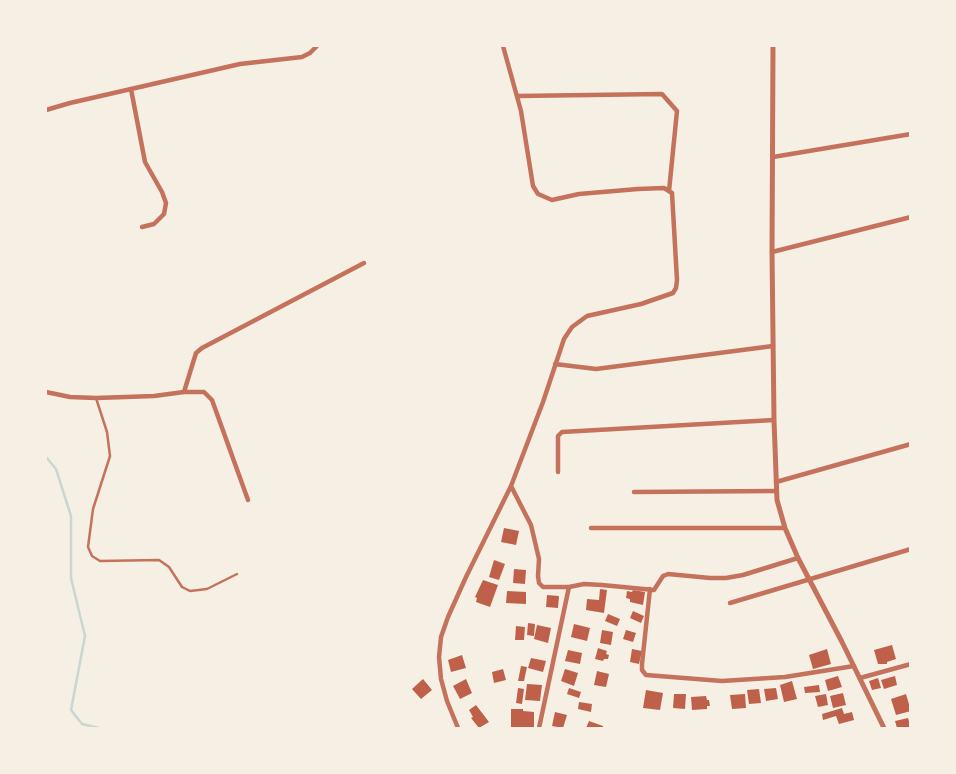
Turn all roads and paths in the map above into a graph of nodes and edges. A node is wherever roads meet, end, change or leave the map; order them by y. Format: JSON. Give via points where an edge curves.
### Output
{"nodes":[{"id":1,"x":317,"y":46,"type":"edge"},
{"id":2,"x":503,"y":46,"type":"edge"},
{"id":3,"x":773,"y":46,"type":"edge"},
{"id":4,"x":131,"y":89,"type":"junction"},
{"id":5,"x":517,"y":96,"type":"junction"},
{"id":6,"x":46,"y":110,"type":"edge"},
{"id":7,"x":911,"y":134,"type":"edge"},
{"id":8,"x":773,"y":157,"type":"junction"},
{"id":9,"x":669,"y":191,"type":"junction"},
{"id":10,"x":911,"y":217,"type":"edge"},
{"id":11,"x":142,"y":228,"type":"dead end"},
{"id":12,"x":772,"y":253,"type":"junction"},
{"id":13,"x":364,"y":263,"type":"dead end"},
{"id":14,"x":773,"y":346,"type":"junction"},
{"id":15,"x":555,"y":364,"type":"junction"},
{"id":16,"x":46,"y":392,"type":"edge"},
{"id":17,"x":184,"y":392,"type":"junction"},
{"id":18,"x":96,"y":398,"type":"junction"},
{"id":19,"x":774,"y":420,"type":"junction"},
{"id":20,"x":911,"y":444,"type":"edge"},
{"id":21,"x":558,"y":472,"type":"dead end"},
{"id":22,"x":776,"y":482,"type":"junction"},
{"id":23,"x":511,"y":486,"type":"junction"},
{"id":24,"x":776,"y":491,"type":"junction"},
{"id":25,"x":634,"y":492,"type":"dead end"},
{"id":26,"x":248,"y":500,"type":"dead end"},
{"id":27,"x":591,"y":528,"type":"dead end"},
{"id":28,"x":785,"y":528,"type":"junction"},
{"id":29,"x":911,"y":549,"type":"edge"},
{"id":30,"x":798,"y":558,"type":"junction"},
{"id":31,"x":237,"y":574,"type":"dead end"},
{"id":32,"x":810,"y":580,"type":"junction"},
{"id":33,"x":569,"y":587,"type":"junction"},
{"id":34,"x":650,"y":589,"type":"junction"},
{"id":35,"x":730,"y":603,"type":"dead end"},
{"id":36,"x":911,"y":664,"type":"edge"},
{"id":37,"x":854,"y":666,"type":"junction"},
{"id":38,"x":860,"y":678,"type":"junction"},
{"id":39,"x":458,"y":729,"type":"edge"},
{"id":40,"x":540,"y":729,"type":"edge"},
{"id":41,"x":884,"y":729,"type":"edge"}],
"edges":[{"from":1,"to":4,"type":"street","via":[[302,57],[240,64]]},
{"from":2,"to":5,"type":"street"},
{"from":3,"to":8,"type":"street"},
{"from":4,"to":6,"type":"street"},
{"from":4,"to":11,"type":"street","via":[[145,162],[166,203],[164,214]]},
{"from":5,"to":9,"type":"street","via":[[538,194],[552,200],[638,189]]},
{"from":5,"to":9,"type":"street","via":[[662,94],[677,111]]},
{"from":7,"to":8,"type":"street"},
{"from":8,"to":12,"type":"street"},
{"from":9,"to":15,"type":"street","via":[[674,197],[673,293],[587,316],[564,339]]},
{"from":10,"to":12,"type":"street"},
{"from":12,"to":14,"type":"street"},
{"from":13,"to":17,"type":"street","via":[[202,348],[196,353]]},
{"from":14,"to":15,"type":"street","via":[[596,369]]},
{"from":14,"to":19,"type":"street"},
{"from":15,"to":23,"type":"street"},
{"from":16,"to":18,"type":"street"},
{"from":17,"to":18,"type":"street"},
{"from":17,"to":26,"type":"street","via":[[204,392],[212,400]]},
{"from":18,"to":31,"type":"lane","via":[[110,450],[93,509],[88,547],[92,556],[100,561],[159,560],[190,592]]},
{"from":19,"to":21,"type":"street","via":[[562,432],[558,436]]},
{"from":19,"to":22,"type":"street"},
{"from":20,"to":22,"type":"street"},
{"from":22,"to":24,"type":"street"},
{"from":23,"to":33,"type":"street","via":[[531,525],[539,583]]},
{"from":23,"to":39,"type":"street","via":[[441,637],[441,679]]},
{"from":24,"to":25,"type":"street"},
{"from":24,"to":28,"type":"street"},
{"from":27,"to":28,"type":"street"},
{"from":28,"to":30,"type":"street"},
{"from":29,"to":32,"type":"street"},
{"from":30,"to":32,"type":"street"},
{"from":30,"to":34,"type":"street","via":[[726,578],[667,574]]},
{"from":32,"to":35,"type":"street"},
{"from":32,"to":37,"type":"street"},
{"from":33,"to":34,"type":"street"},
{"from":33,"to":40,"type":"street"},
{"from":34,"to":37,"type":"street","via":[[642,664],[646,675],[722,681]]},
{"from":36,"to":38,"type":"street"},
{"from":37,"to":38,"type":"street"},
{"from":38,"to":41,"type":"street"}]}
